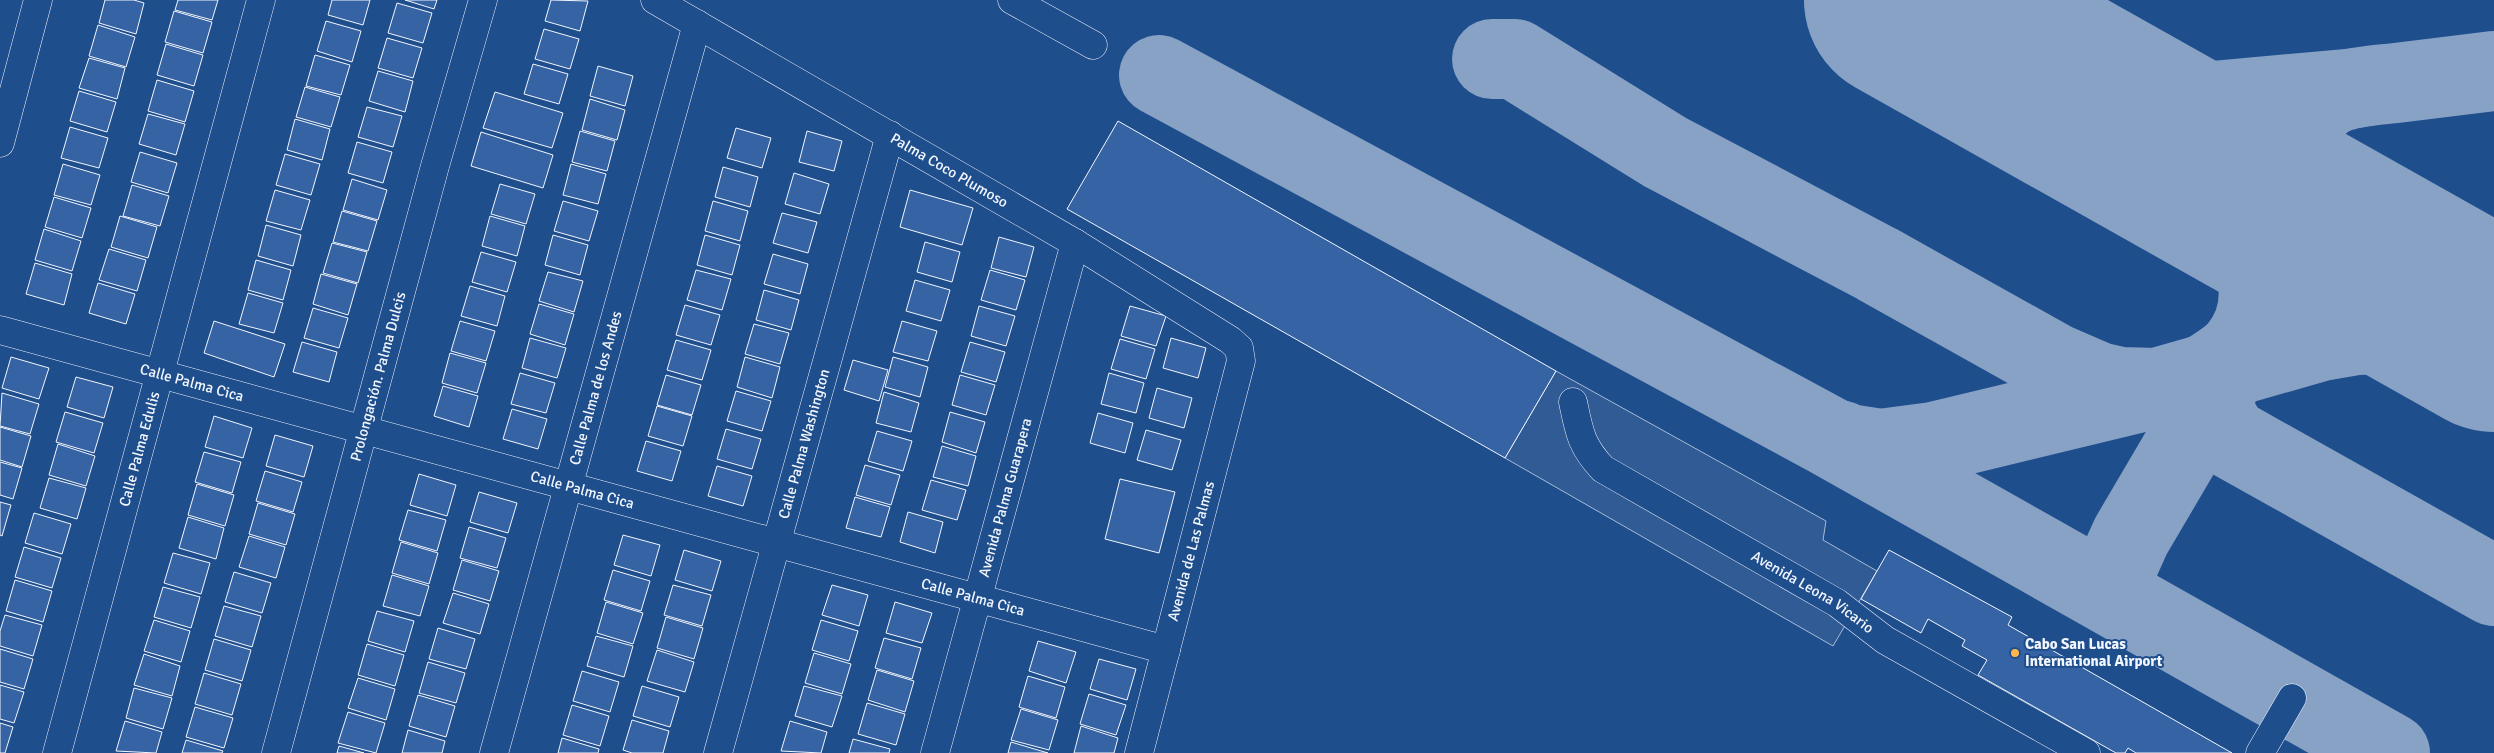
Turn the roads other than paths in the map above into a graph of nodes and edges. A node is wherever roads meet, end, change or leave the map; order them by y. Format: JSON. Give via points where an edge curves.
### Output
{"nodes":[{"id":1,"x":38,"y":0,"type":"edge"},
{"id":2,"x":261,"y":0,"type":"edge"},
{"id":3,"x":483,"y":0,"type":"edge"},
{"id":4,"x":655,"y":0,"type":"edge"},
{"id":5,"x":1012,"y":0,"type":"edge"},
{"id":6,"x":697,"y":24,"type":"junction"},
{"id":7,"x":1093,"y":45,"type":"dead end"},
{"id":8,"x":890,"y":135,"type":"junction"},
{"id":9,"x":0,"y":143,"type":"edge"},
{"id":10,"x":1075,"y":243,"type":"junction"},
{"id":11,"x":0,"y":330,"type":"edge"},
{"id":12,"x":1239,"y":348,"type":"joint"},
{"id":13,"x":160,"y":374,"type":"junction"},
{"id":14,"x":1573,"y":402,"type":"dead end"},
{"id":15,"x":364,"y":430,"type":"junction"},
{"id":16,"x":568,"y":486,"type":"junction"},
{"id":17,"x":775,"y":543,"type":"junction"},
{"id":18,"x":979,"y":599,"type":"junction"},
{"id":19,"x":1166,"y":650,"type":"junction"},
{"id":20,"x":2292,"y":698,"type":"dead end"},
{"id":21,"x":56,"y":753,"type":"edge"},
{"id":22,"x":276,"y":753,"type":"edge"},
{"id":23,"x":494,"y":753,"type":"edge"},
{"id":24,"x":718,"y":753,"type":"edge"},
{"id":25,"x":935,"y":753,"type":"edge"},
{"id":26,"x":1139,"y":753,"type":"edge"},
{"id":27,"x":2086,"y":753,"type":"edge"},
{"id":28,"x":2260,"y":753,"type":"edge"}],
"edges":[{"from":1,"to":9,"type":"street"},
{"from":2,"to":13,"type":"street","name":"Calle Palma Edulis"},
{"from":3,"to":15,"type":"street","name":"Prolongación. Palma Dulcis"},
{"from":4,"to":6,"type":"street","name":"Palma Coco Plumoso"},
{"from":5,"to":7,"type":"street"},
{"from":6,"to":8,"type":"street","name":"Palma Coco Plumoso"},
{"from":6,"to":16,"type":"street","name":"Calle Palma de los Andes"},
{"from":8,"to":10,"type":"street","name":"Palma Coco Plumoso"},
{"from":8,"to":17,"type":"street","name":"Calle Palma Washington"},
{"from":10,"to":12,"type":"street","name":"Palma Coco Plumoso"},
{"from":10,"to":18,"type":"street","name":"Avenida Palma Guarapera"},
{"from":11,"to":13,"type":"street","name":"Calle Palma Cica"},
{"from":12,"to":19,"type":"street","name":"Avenida de Las Palmas","via":[[1240,361]]},
{"from":13,"to":15,"type":"street","name":"Calle Palma Cica"},
{"from":13,"to":21,"type":"street","name":"Calle Palma Edulis"},
{"from":14,"to":27,"type":"street","name":"Avenida Leona Vicario","via":[[1580,437],[1588,453],[1603,469],[1837,603],[1885,640]]},
{"from":15,"to":16,"type":"street","name":"Calle Palma Cica"},
{"from":15,"to":22,"type":"street","name":"Prolongación. Palma Dulcis"},
{"from":16,"to":17,"type":"street","name":"Calle Palma Cica"},
{"from":16,"to":23,"type":"street","name":"Calle Palma de los Andes"},
{"from":17,"to":18,"type":"street","name":"Calle Palma Cica"},
{"from":17,"to":24,"type":"street","name":"Calle Palma Washington"},
{"from":18,"to":19,"type":"street","name":"Calle Palma Cica"},
{"from":18,"to":25,"type":"street","name":"Avenida Palma Guarapera"},
{"from":19,"to":26,"type":"street","name":"Avenida de Las Palmas"},
{"from":20,"to":28,"type":"street"}]}
